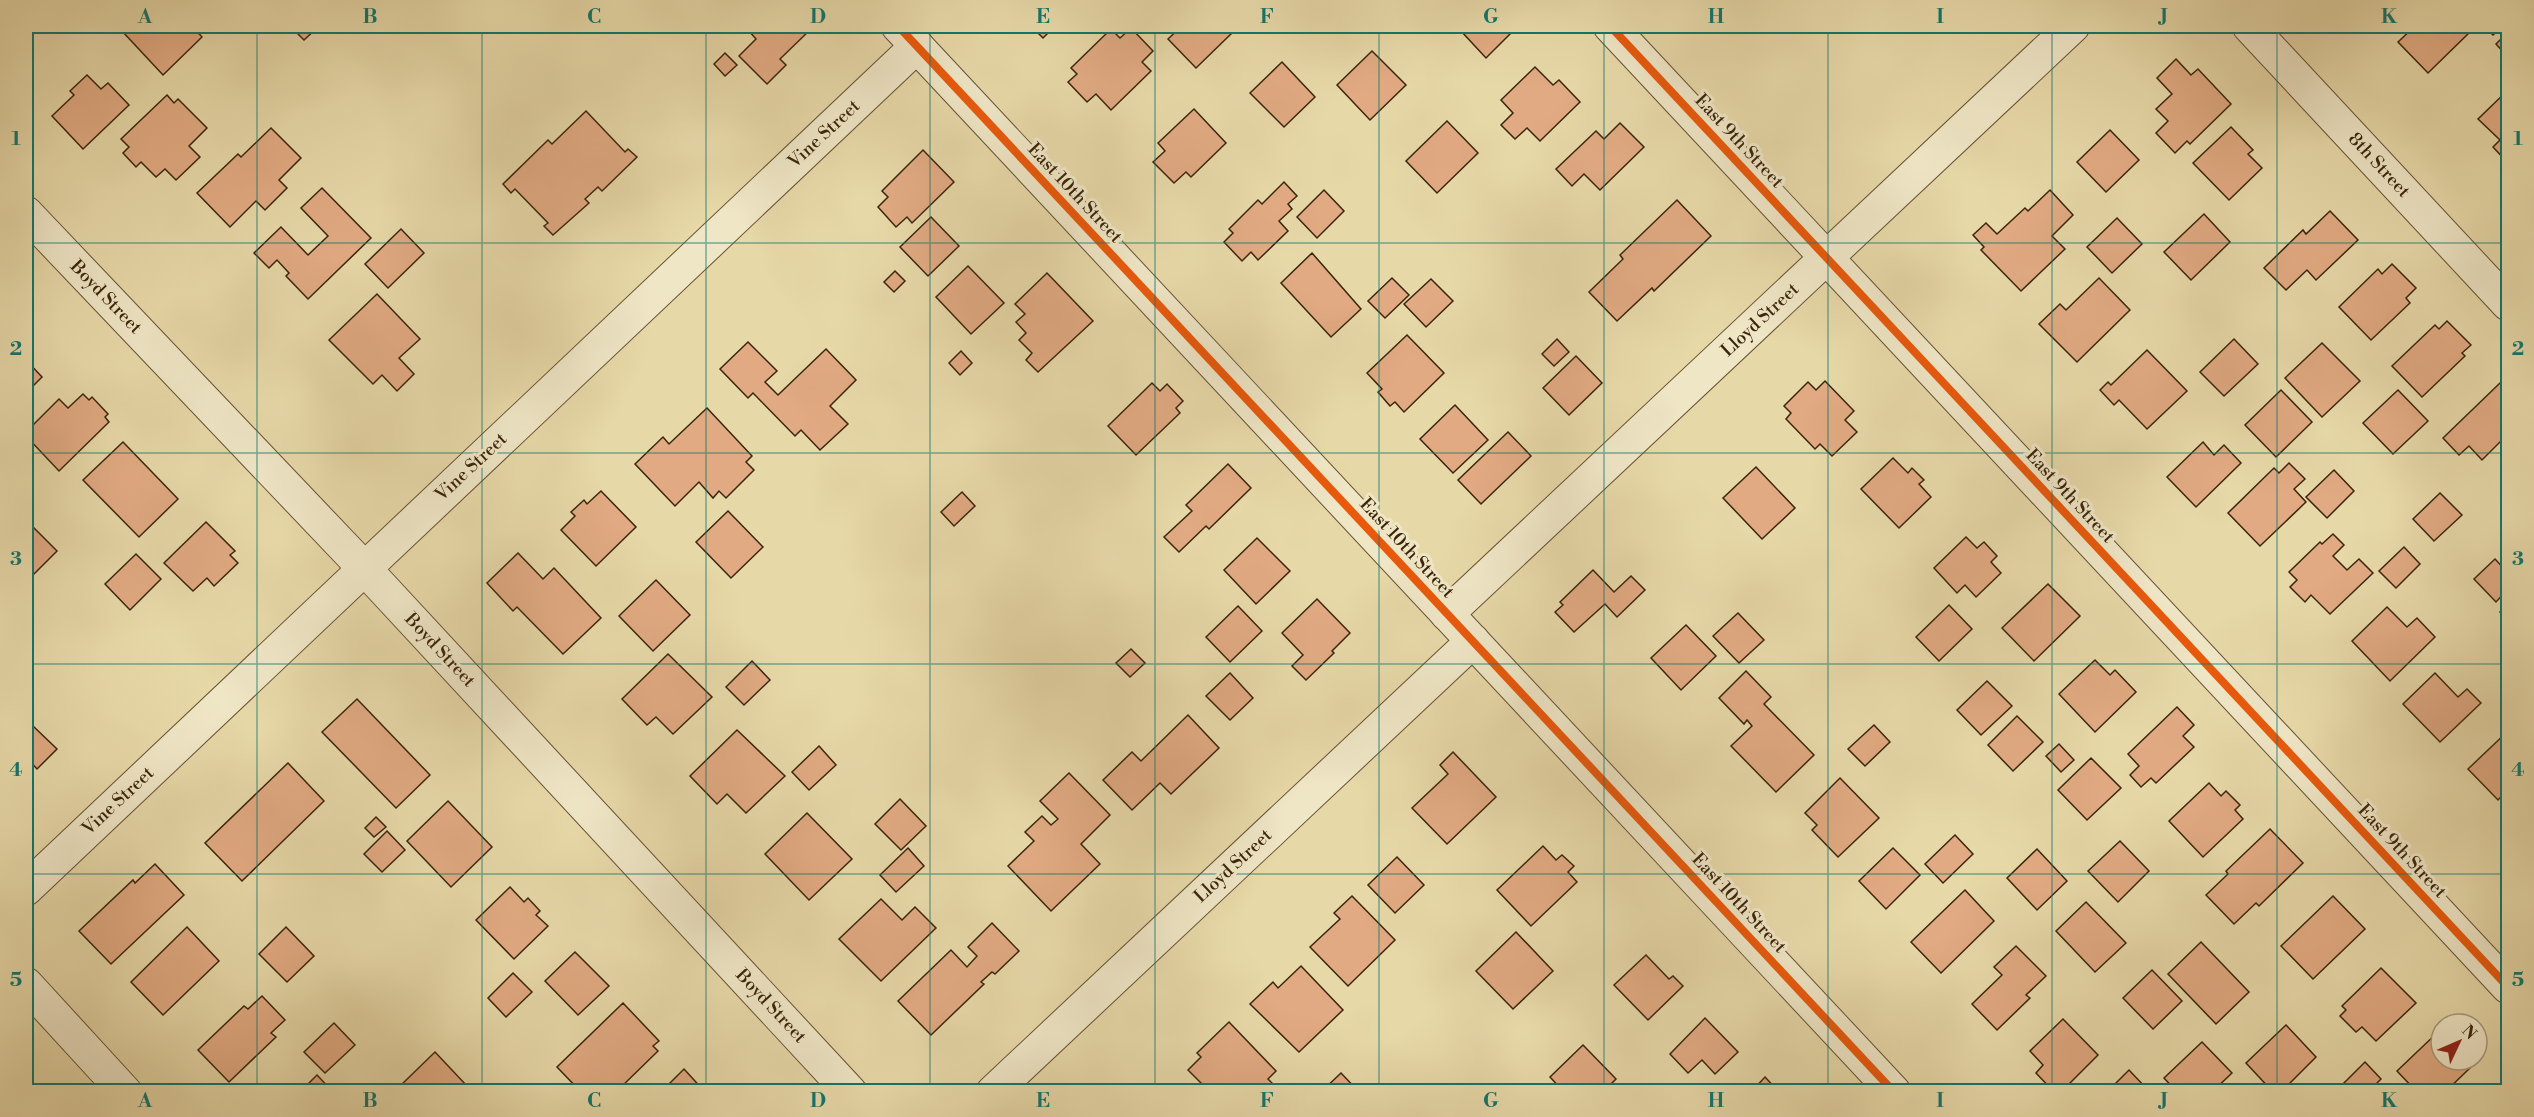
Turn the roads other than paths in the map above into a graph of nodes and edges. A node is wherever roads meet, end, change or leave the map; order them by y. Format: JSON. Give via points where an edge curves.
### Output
{"nodes":[{"id":1,"x":1610,"y":26,"type":"edge"},
{"id":2,"x":2073,"y":26,"type":"edge"},
{"id":3,"x":2248,"y":26,"type":"edge"},
{"id":4,"x":908,"y":36,"type":"edge"},
{"id":5,"x":26,"y":213,"type":"edge"},
{"id":6,"x":1827,"y":257,"type":"junction"},
{"id":7,"x":2508,"y":304,"type":"edge"},
{"id":8,"x":364,"y":568,"type":"junction"},
{"id":9,"x":1447,"y":614,"type":"junction"},
{"id":10,"x":1473,"y":641,"type":"junction"},
{"id":11,"x":26,"y":889,"type":"edge"},
{"id":12,"x":26,"y":984,"type":"edge"},
{"id":13,"x":2508,"y":987,"type":"edge"},
{"id":14,"x":125,"y":1092,"type":"edge"},
{"id":15,"x":850,"y":1092,"type":"edge"},
{"id":16,"x":993,"y":1092,"type":"edge"},
{"id":17,"x":1894,"y":1092,"type":"edge"}],
"edges":[{"from":1,"to":6,"type":"street","name":"East 9th Street"},
{"from":2,"to":6,"type":"street","name":"Lloyd Street"},
{"from":3,"to":7,"type":"street","name":"8th Street"},
{"from":4,"to":8,"type":"street","name":"Vine Street"},
{"from":4,"to":9,"type":"street","name":"East 10th Street"},
{"from":5,"to":8,"type":"street","name":"Boyd Street"},
{"from":6,"to":9,"type":"street","name":"Lloyd Street"},
{"from":6,"to":13,"type":"street","name":"East 9th Street"},
{"from":8,"to":11,"type":"street","name":"Vine Street"},
{"from":8,"to":15,"type":"street","name":"Boyd Street"},
{"from":9,"to":10,"type":"street","name":"East 10th Street"},
{"from":10,"to":16,"type":"street","name":"Lloyd Street"},
{"from":10,"to":17,"type":"street","name":"East 10th Street"},
{"from":12,"to":14,"type":"street"}]}
